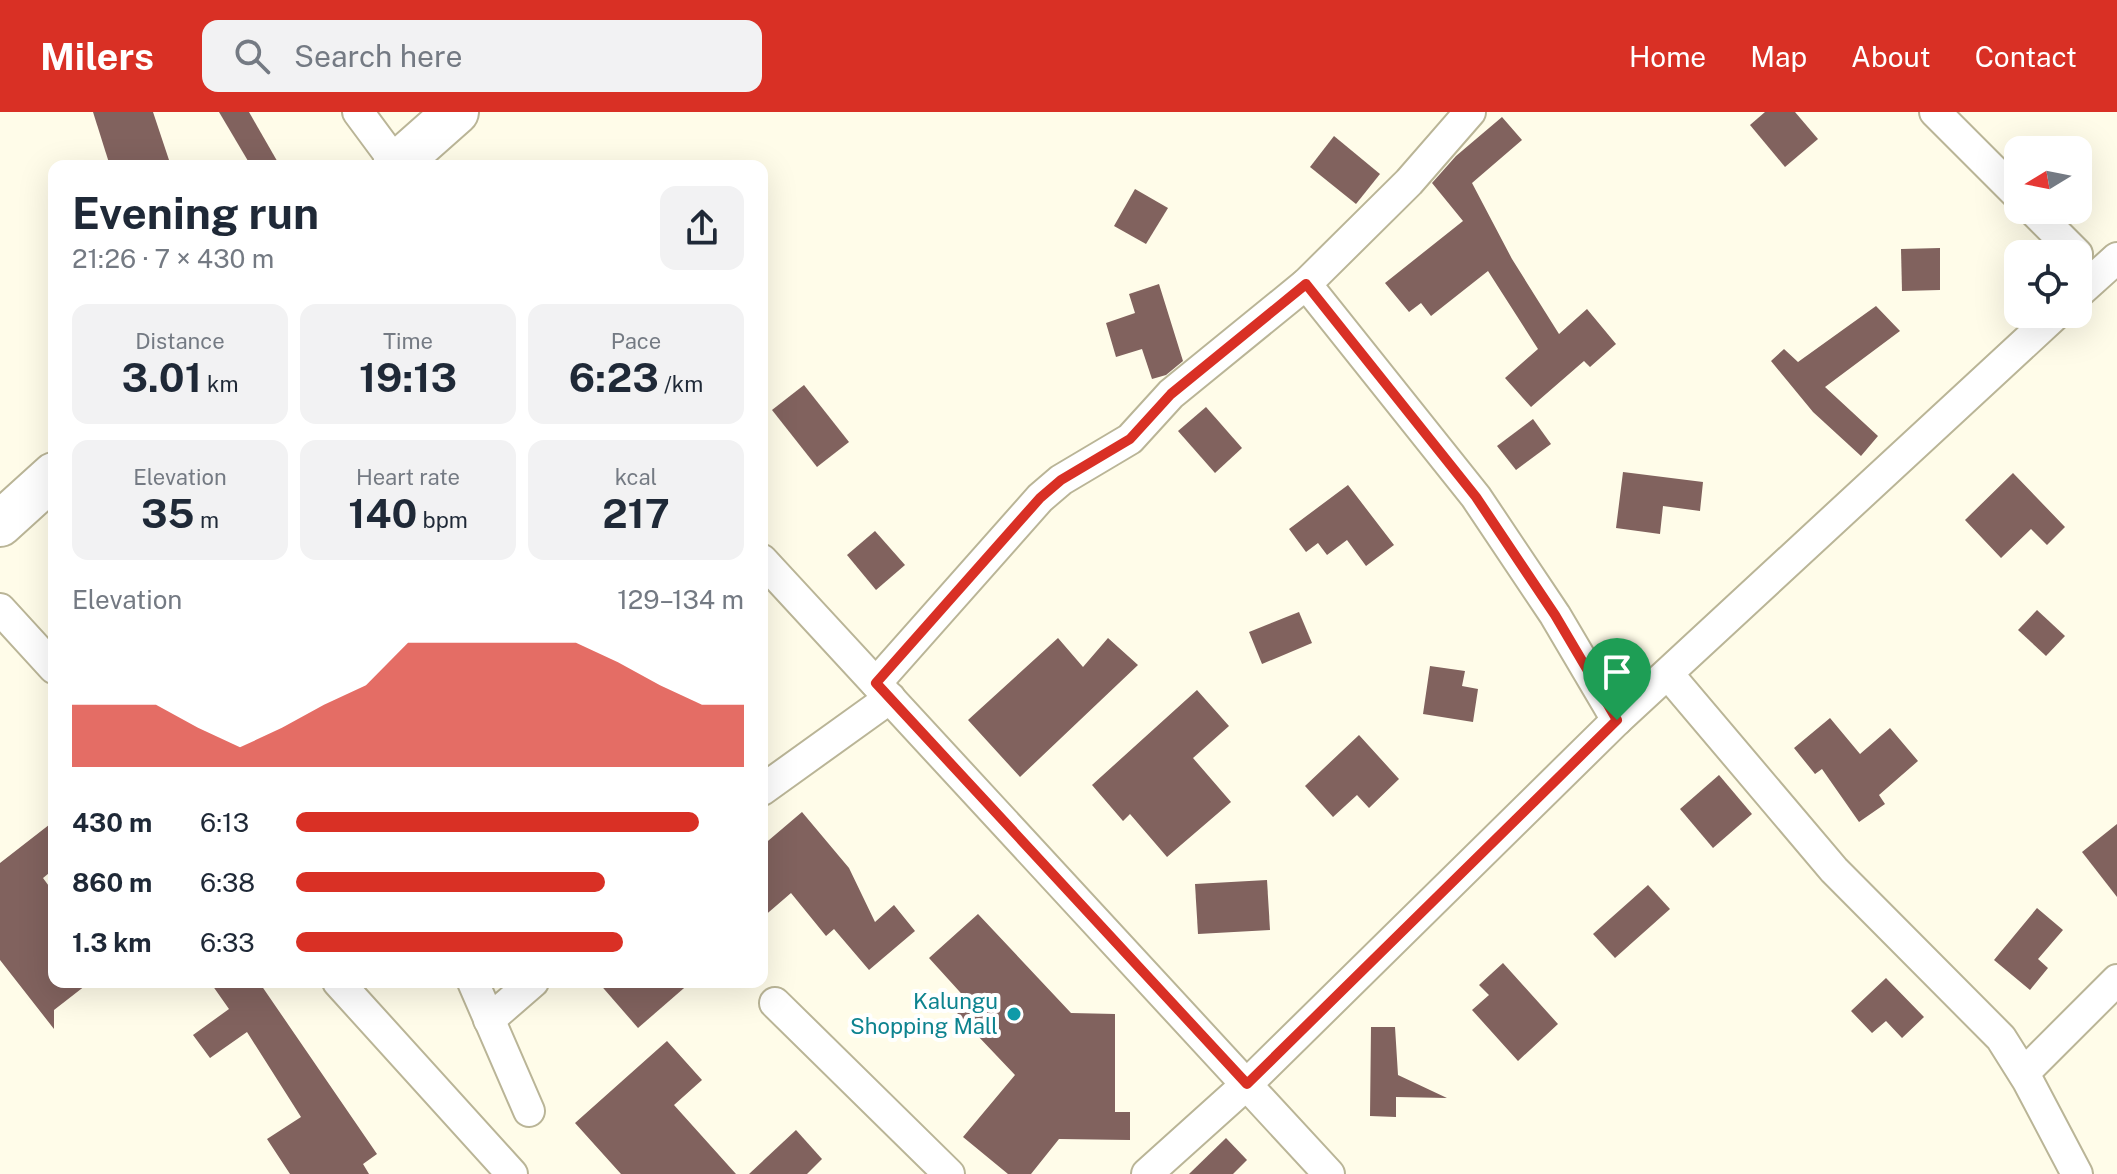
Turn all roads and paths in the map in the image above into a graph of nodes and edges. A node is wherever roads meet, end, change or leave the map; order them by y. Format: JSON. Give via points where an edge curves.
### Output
{"nodes":[{"id":1,"x":358,"y":112,"type":"edge"},
{"id":2,"x":456,"y":112,"type":"edge"},
{"id":3,"x":1470,"y":112,"type":"edge"},
{"id":4,"x":1935,"y":112,"type":"edge"},
{"id":5,"x":393,"y":160,"type":"edge"},
{"id":6,"x":404,"y":160,"type":"edge"},
{"id":7,"x":2004,"y":181,"type":"edge"},
{"id":8,"x":2047,"y":224,"type":"edge"},
{"id":9,"x":2063,"y":240,"type":"edge"},
{"id":10,"x":1306,"y":284,"type":"junction"},
{"id":11,"x":2041,"y":328,"type":"edge"},
{"id":12,"x":48,"y":480,"type":"edge"},
{"id":13,"x":0,"y":524,"type":"edge"},
{"id":14,"x":768,"y":566,"type":"edge"},
{"id":15,"x":0,"y":609,"type":"edge"},
{"id":16,"x":48,"y":661,"type":"edge"},
{"id":17,"x":1668,"y":674,"type":"junction"},
{"id":18,"x":883,"y":690,"type":"junction"},
{"id":19,"x":1617,"y":720,"type":"junction"},
{"id":20,"x":768,"y":785,"type":"edge"},
{"id":21,"x":2117,"y":980,"type":"edge"},
{"id":22,"x":343,"y":988,"type":"edge"},
{"id":23,"x":476,"y":988,"type":"edge"},
{"id":24,"x":526,"y":988,"type":"edge"},
{"id":25,"x":775,"y":1003,"type":"dead end"},
{"id":26,"x":489,"y":1020,"type":"junction"},
{"id":27,"x":2024,"y":1073,"type":"junction"},
{"id":28,"x":1247,"y":1084,"type":"junction"},
{"id":29,"x":529,"y":1111,"type":"dead end"},
{"id":30,"x":512,"y":1174,"type":"edge"},
{"id":31,"x":949,"y":1174,"type":"edge"},
{"id":32,"x":1147,"y":1174,"type":"edge"},
{"id":33,"x":1329,"y":1174,"type":"edge"},
{"id":34,"x":2077,"y":1174,"type":"edge"}],
"edges":[{"from":1,"to":5,"type":"street"},
{"from":2,"to":6,"type":"street"},
{"from":3,"to":10,"type":"street","via":[[1409,182]]},
{"from":4,"to":7,"type":"street"},
{"from":8,"to":9,"type":"street"},
{"from":10,"to":18,"type":"street","via":[[1171,394],[1130,439],[1040,498]]},
{"from":10,"to":19,"type":"street","via":[[1476,497]]},
{"from":11,"to":17,"type":"street"},
{"from":12,"to":13,"type":"street"},
{"from":14,"to":18,"type":"street"},
{"from":15,"to":16,"type":"street"},
{"from":17,"to":19,"type":"street"},
{"from":17,"to":27,"type":"street","via":[[1834,870],[2001,1038]]},
{"from":18,"to":20,"type":"street"},
{"from":18,"to":28,"type":"street"},
{"from":19,"to":28,"type":"street"},
{"from":21,"to":27,"type":"street"},
{"from":22,"to":30,"type":"street"},
{"from":23,"to":26,"type":"street"},
{"from":24,"to":26,"type":"street"},
{"from":25,"to":31,"type":"street"},
{"from":26,"to":29,"type":"street"},
{"from":27,"to":34,"type":"street"},
{"from":28,"to":32,"type":"street"},
{"from":28,"to":33,"type":"street"}]}
